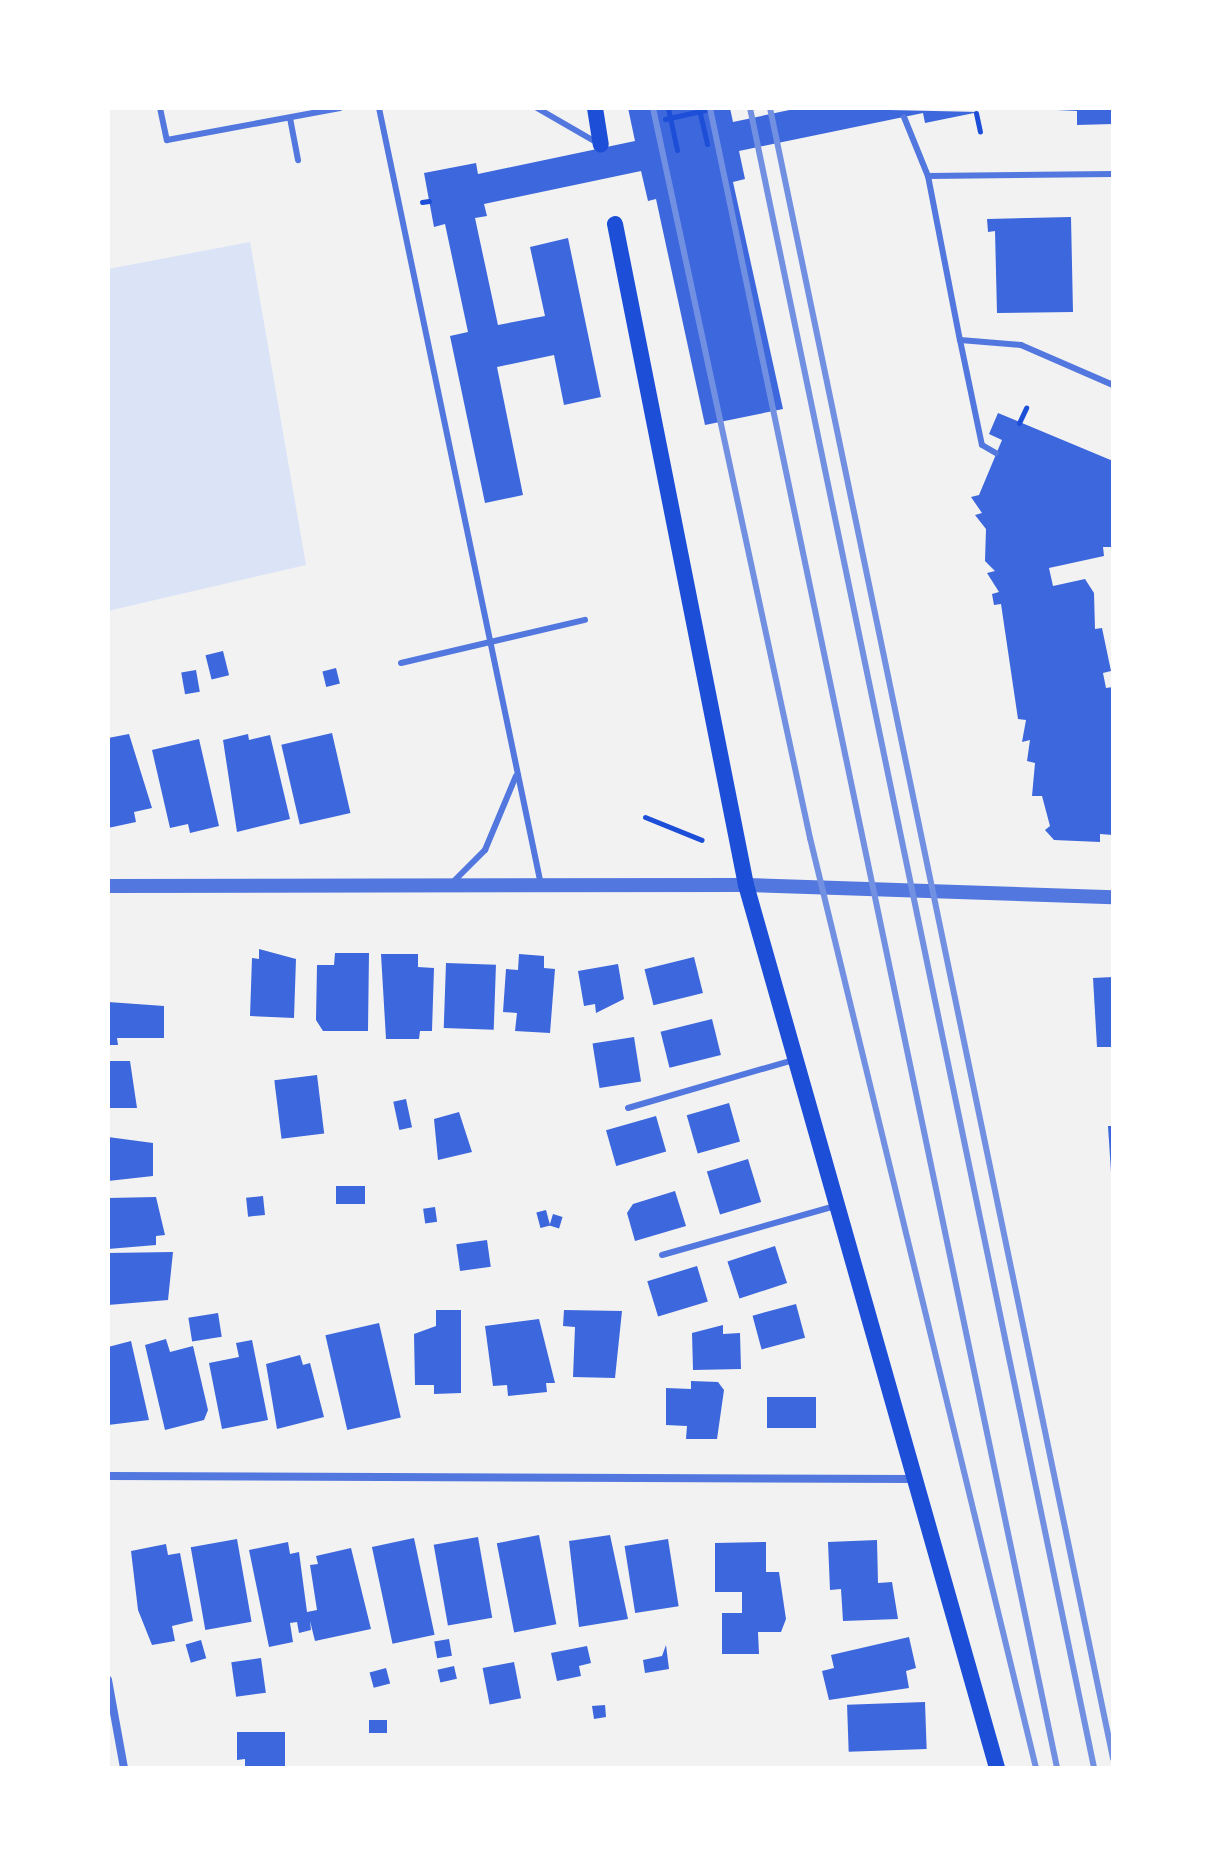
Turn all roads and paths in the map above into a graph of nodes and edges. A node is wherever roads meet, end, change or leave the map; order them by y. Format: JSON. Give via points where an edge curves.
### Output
{"nodes":[{"id":1,"x":160,"y":108,"type":"edge"},
{"id":2,"x":340,"y":108,"type":"edge"},
{"id":3,"x":379,"y":108,"type":"edge"},
{"id":4,"x":537,"y":108,"type":"edge"},
{"id":5,"x":595,"y":108,"type":"edge"},
{"id":6,"x":668,"y":108,"type":"edge"},
{"id":7,"x":702,"y":109,"type":"edge"},
{"id":8,"x":684,"y":111,"type":"edge"},
{"id":9,"x":976,"y":113,"type":"dead end"},
{"id":10,"x":904,"y":117,"type":"dead end"},
{"id":11,"x":290,"y":118,"type":"junction"},
{"id":12,"x":665,"y":119,"type":"dead end"},
{"id":13,"x":980,"y":132,"type":"dead end"},
{"id":14,"x":707,"y":144,"type":"dead end"},
{"id":15,"x":601,"y":145,"type":"joint"},
{"id":16,"x":677,"y":150,"type":"dead end"},
{"id":17,"x":298,"y":160,"type":"dead end"},
{"id":18,"x":1113,"y":174,"type":"edge"},
{"id":19,"x":928,"y":176,"type":"junction"},
{"id":20,"x":615,"y":224,"type":"dead end"},
{"id":21,"x":960,"y":340,"type":"junction"},
{"id":22,"x":1113,"y":385,"type":"edge"},
{"id":23,"x":1026,"y":408,"type":"dead end"},
{"id":24,"x":1019,"y":423,"type":"dead end"},
{"id":25,"x":996,"y":453,"type":"dead end"},
{"id":26,"x":585,"y":620,"type":"dead end"},
{"id":27,"x":488,"y":640,"type":"junction"},
{"id":28,"x":401,"y":663,"type":"dead end"},
{"id":29,"x":517,"y":772,"type":"junction"},
{"id":30,"x":645,"y":817,"type":"dead end"},
{"id":31,"x":702,"y":840,"type":"dead end"},
{"id":32,"x":746,"y":885,"type":"junction"},
{"id":33,"x":108,"y":886,"type":"edge"},
{"id":34,"x":446,"y":887,"type":"junction"},
{"id":35,"x":541,"y":888,"type":"junction"},
{"id":36,"x":1113,"y":897,"type":"edge"},
{"id":37,"x":793,"y":1060,"type":"junction"},
{"id":38,"x":628,"y":1108,"type":"dead end"},
{"id":39,"x":835,"y":1206,"type":"junction"},
{"id":40,"x":662,"y":1255,"type":"dead end"},
{"id":41,"x":108,"y":1476,"type":"edge"},
{"id":42,"x":914,"y":1479,"type":"junction"},
{"id":43,"x":108,"y":1680,"type":"edge"},
{"id":44,"x":124,"y":1768,"type":"edge"},
{"id":45,"x":997,"y":1768,"type":"edge"}],
"edges":[{"from":1,"to":11,"type":"lane","via":[[167,140]]},
{"from":2,"to":11,"type":"lane"},
{"from":3,"to":27,"type":"lane"},
{"from":4,"to":15,"type":"lane"},
{"from":5,"to":15,"type":"main road"},
{"from":6,"to":16,"type":"path"},
{"from":7,"to":8,"type":"path"},
{"from":7,"to":14,"type":"path"},
{"from":8,"to":12,"type":"path"},
{"from":9,"to":13,"type":"path"},
{"from":10,"to":19,"type":"lane"},
{"from":11,"to":17,"type":"lane"},
{"from":18,"to":19,"type":"lane"},
{"from":19,"to":21,"type":"lane"},
{"from":20,"to":32,"type":"main road"},
{"from":21,"to":22,"type":"lane","via":[[1021,345]]},
{"from":21,"to":25,"type":"lane","via":[[982,445]]},
{"from":23,"to":24,"type":"path"},
{"from":26,"to":27,"type":"lane"},
{"from":27,"to":28,"type":"lane"},
{"from":27,"to":29,"type":"lane"},
{"from":29,"to":34,"type":"lane","via":[[485,850]]},
{"from":29,"to":35,"type":"lane"},
{"from":30,"to":31,"type":"path"},
{"from":32,"to":35,"type":"street"},
{"from":32,"to":36,"type":"street"},
{"from":32,"to":37,"type":"main road"},
{"from":33,"to":34,"type":"street"},
{"from":34,"to":35,"type":"street"},
{"from":37,"to":38,"type":"lane"},
{"from":37,"to":39,"type":"main road"},
{"from":39,"to":40,"type":"lane"},
{"from":39,"to":42,"type":"main road"},
{"from":41,"to":42,"type":"street"},
{"from":42,"to":45,"type":"main road"},
{"from":43,"to":44,"type":"street"}]}
